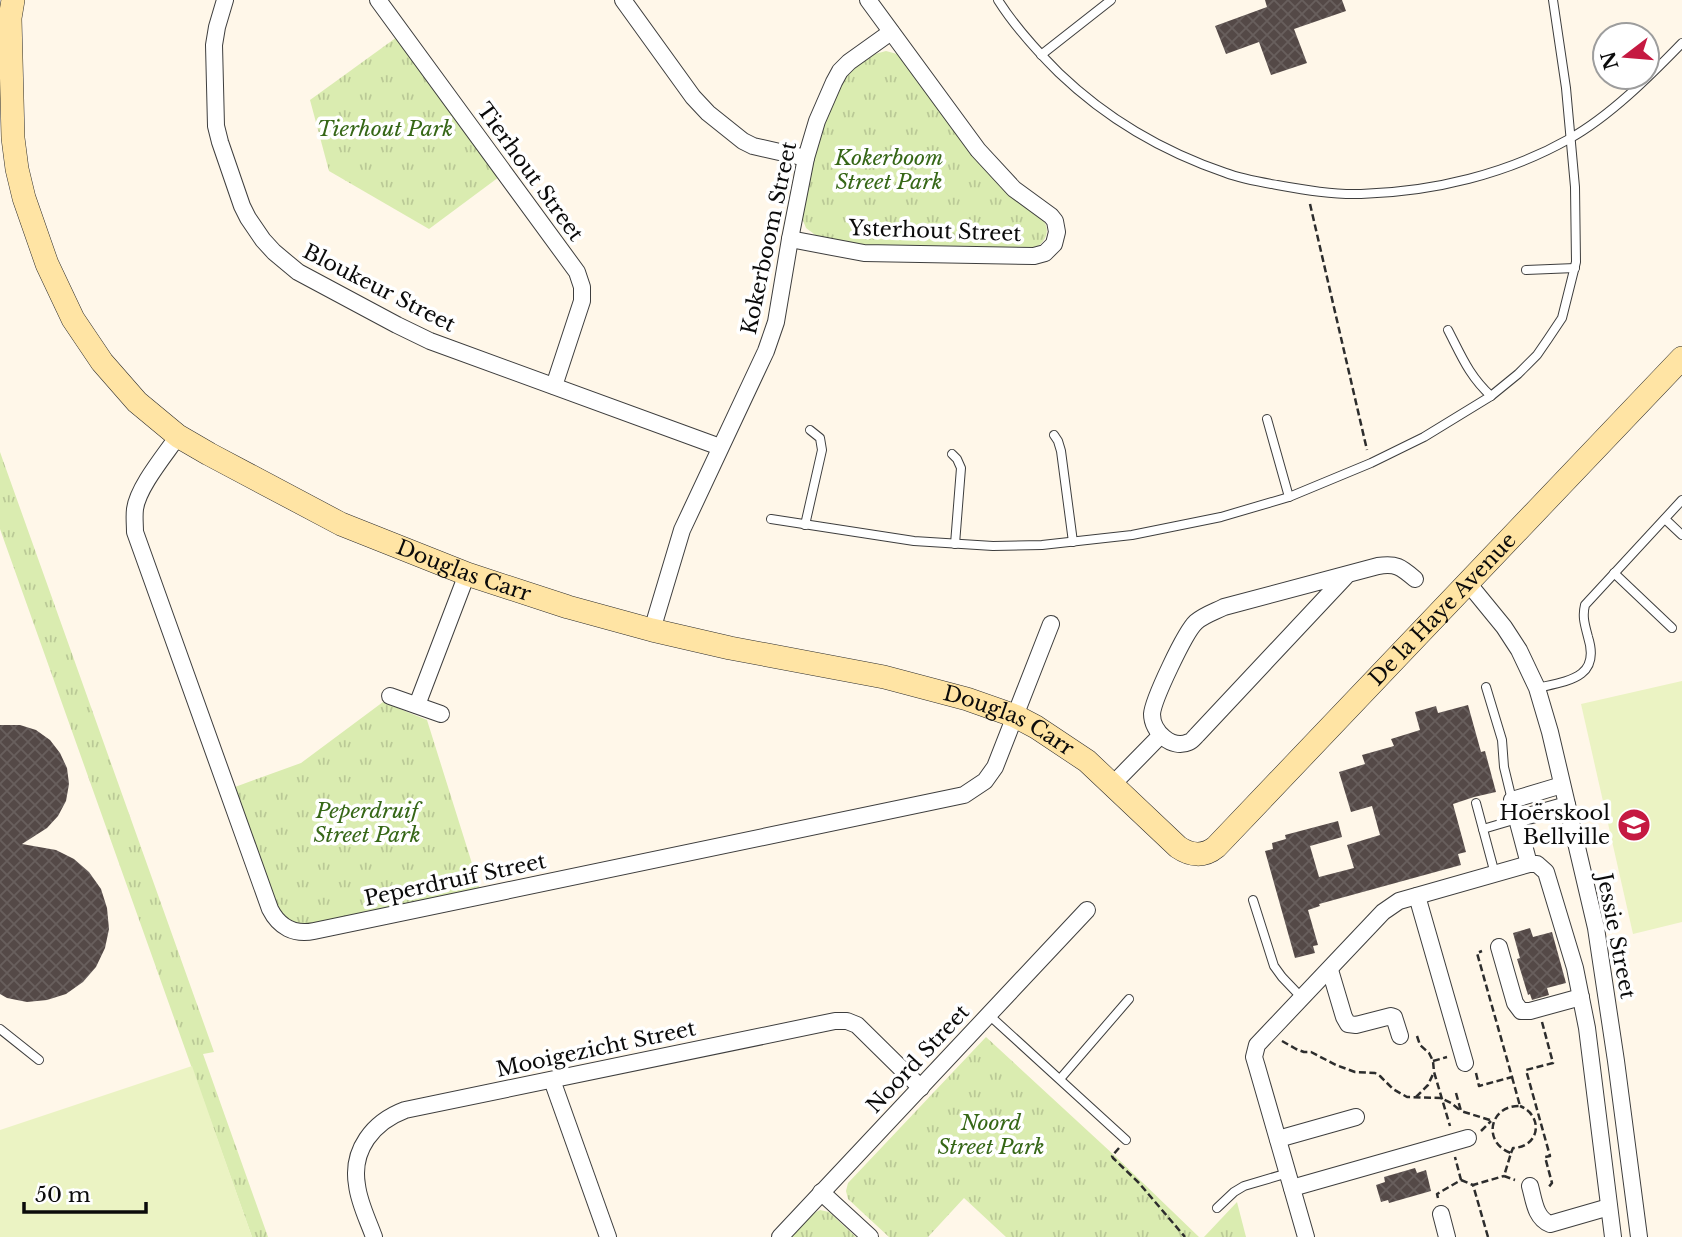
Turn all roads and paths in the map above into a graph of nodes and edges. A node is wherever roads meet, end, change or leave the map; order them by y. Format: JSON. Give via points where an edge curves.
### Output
{"nodes":[{"id":1,"x":4,"y":0,"type":"edge"},
{"id":2,"x":13,"y":0,"type":"edge"},
{"id":3,"x":225,"y":0,"type":"edge"},
{"id":4,"x":378,"y":0,"type":"edge"},
{"id":5,"x":624,"y":0,"type":"edge"},
{"id":6,"x":868,"y":0,"type":"edge"},
{"id":7,"x":998,"y":0,"type":"edge"},
{"id":8,"x":1111,"y":0,"type":"edge"},
{"id":9,"x":1553,"y":0,"type":"edge"},
{"id":10,"x":891,"y":32,"type":"junction"},
{"id":11,"x":1682,"y":43,"type":"edge"},
{"id":12,"x":1041,"y":55,"type":"junction"},
{"id":13,"x":1570,"y":139,"type":"junction"},
{"id":14,"x":806,"y":158,"type":"junction"},
{"id":15,"x":1307,"y":190,"type":"junction"},
{"id":16,"x":790,"y":239,"type":"junction"},
{"id":17,"x":1575,"y":268,"type":"junction"},
{"id":18,"x":1526,"y":270,"type":"dead end"},
{"id":19,"x":1448,"y":330,"type":"dead end"},
{"id":20,"x":1682,"y":358,"type":"edge"},
{"id":21,"x":554,"y":386,"type":"junction"},
{"id":22,"x":1491,"y":396,"type":"junction"},
{"id":23,"x":1267,"y":419,"type":"dead end"},
{"id":24,"x":810,"y":430,"type":"dead end"},
{"id":25,"x":1054,"y":435,"type":"dead end"},
{"id":26,"x":178,"y":436,"type":"junction"},
{"id":27,"x":720,"y":447,"type":"junction"},
{"id":28,"x":952,"y":454,"type":"dead end"},
{"id":29,"x":1371,"y":463,"type":"junction"},
{"id":30,"x":1289,"y":497,"type":"junction"},
{"id":31,"x":1682,"y":500,"type":"edge"},
{"id":32,"x":771,"y":519,"type":"dead end"},
{"id":33,"x":1665,"y":519,"type":"junction"},
{"id":34,"x":805,"y":525,"type":"junction"},
{"id":35,"x":1682,"y":535,"type":"edge"},
{"id":36,"x":1073,"y":542,"type":"junction"},
{"id":37,"x":955,"y":544,"type":"junction"},
{"id":38,"x":1614,"y":573,"type":"junction"},
{"id":39,"x":467,"y":574,"type":"junction"},
{"id":40,"x":1347,"y":575,"type":"junction"},
{"id":41,"x":1415,"y":579,"type":"dead end"},
{"id":42,"x":1468,"y":583,"type":"junction"},
{"id":43,"x":1051,"y":624,"type":"dead end"},
{"id":44,"x":1672,"y":628,"type":"dead end"},
{"id":45,"x":652,"y":630,"type":"junction"},
{"id":46,"x":1486,"y":687,"type":"dead end"},
{"id":47,"x":1537,"y":688,"type":"junction"},
{"id":48,"x":390,"y":696,"type":"dead end"},
{"id":49,"x":417,"y":705,"type":"junction"},
{"id":50,"x":440,"y":714,"type":"dead end"},
{"id":51,"x":1015,"y":716,"type":"junction"},
{"id":52,"x":1160,"y":736,"type":"junction"},
{"id":53,"x":1113,"y":785,"type":"junction"},
{"id":54,"x":1562,"y":785,"type":"junction"},
{"id":55,"x":1540,"y":791,"type":"junction"},
{"id":56,"x":1511,"y":800,"type":"junction"},
{"id":57,"x":1476,"y":803,"type":"dead end"},
{"id":58,"x":1567,"y":805,"type":"junction"},
{"id":59,"x":1545,"y":811,"type":"junction"},
{"id":60,"x":1517,"y":819,"type":"junction"},
{"id":61,"x":1483,"y":829,"type":"junction"},
{"id":62,"x":1200,"y":854,"type":"joint"},
{"id":63,"x":1529,"y":864,"type":"junction"},
{"id":64,"x":1495,"y":874,"type":"junction"},
{"id":65,"x":1417,"y":896,"type":"junction"},
{"id":66,"x":1253,"y":900,"type":"dead end"},
{"id":67,"x":1087,"y":910,"type":"dead end"},
{"id":68,"x":1499,"y":947,"type":"joint"},
{"id":69,"x":1330,"y":970,"type":"junction"},
{"id":70,"x":1581,"y":997,"type":"junction"},
{"id":71,"x":1302,"y":998,"type":"junction"},
{"id":72,"x":1129,"y":999,"type":"dead end"},
{"id":73,"x":1538,"y":1009,"type":"junction"},
{"id":74,"x":989,"y":1015,"type":"junction"},
{"id":75,"x":0,"y":1029,"type":"edge"},
{"id":76,"x":1398,"y":1031,"type":"joint"},
{"id":77,"x":1270,"y":1032,"type":"junction"},
{"id":78,"x":39,"y":1060,"type":"dead end"},
{"id":79,"x":1465,"y":1063,"type":"joint"},
{"id":80,"x":1434,"y":1072,"type":"junction"},
{"id":81,"x":1512,"y":1077,"type":"junction"},
{"id":82,"x":1060,"y":1079,"type":"junction"},
{"id":83,"x":552,"y":1080,"type":"junction"},
{"id":84,"x":921,"y":1088,"type":"junction"},
{"id":85,"x":1456,"y":1093,"type":"dead end"},
{"id":86,"x":1415,"y":1098,"type":"junction"},
{"id":87,"x":1441,"y":1098,"type":"junction"},
{"id":88,"x":1520,"y":1106,"type":"junction"},
{"id":89,"x":1461,"y":1111,"type":"junction"},
{"id":90,"x":1356,"y":1117,"type":"dead end"},
{"id":91,"x":1494,"y":1121,"type":"junction"},
{"id":92,"x":1538,"y":1122,"type":"junction"},
{"id":93,"x":1278,"y":1139,"type":"junction"},
{"id":94,"x":1126,"y":1140,"type":"joint"},
{"id":95,"x":1458,"y":1141,"type":"junction"},
{"id":96,"x":1511,"y":1153,"type":"junction"},
{"id":97,"x":1504,"y":1176,"type":"junction"},
{"id":98,"x":1461,"y":1180,"type":"junction"},
{"id":99,"x":1290,"y":1181,"type":"junction"},
{"id":100,"x":1473,"y":1185,"type":"junction"},
{"id":101,"x":1530,"y":1186,"type":"joint"},
{"id":102,"x":821,"y":1192,"type":"junction"},
{"id":103,"x":1535,"y":1203,"type":"junction"},
{"id":104,"x":1609,"y":1207,"type":"junction"},
{"id":105,"x":1217,"y":1208,"type":"dead end"},
{"id":106,"x":1441,"y":1214,"type":"joint"},
{"id":107,"x":374,"y":1237,"type":"edge"},
{"id":108,"x":608,"y":1237,"type":"edge"},
{"id":109,"x":780,"y":1237,"type":"edge"},
{"id":110,"x":870,"y":1237,"type":"edge"},
{"id":111,"x":1185,"y":1237,"type":"edge"},
{"id":112,"x":1306,"y":1237,"type":"edge"},
{"id":113,"x":1447,"y":1237,"type":"edge"},
{"id":114,"x":1488,"y":1237,"type":"edge"},
{"id":115,"x":1613,"y":1237,"type":"edge"},
{"id":116,"x":1639,"y":1237,"type":"edge"}],
"edges":[{"from":1,"to":2,"type":"street"},
{"from":2,"to":26,"type":"street","name":"Douglas Carr","via":[[15,159],[47,264],[73,319],[102,362],[137,402]]},
{"from":3,"to":21,"type":"street","name":"Bloukeur Street","via":[[214,45],[216,126],[242,206],[263,240],[298,272],[397,325]]},
{"from":4,"to":21,"type":"street","name":"Tierhout Street","via":[[577,272],[582,301]]},
{"from":5,"to":14,"type":"street","via":[[708,113],[753,146]]},
{"from":6,"to":10,"type":"street","name":"Ysterhout Street"},
{"from":7,"to":12,"type":"lane"},
{"from":8,"to":12,"type":"lane"},
{"from":9,"to":13,"type":"lane"},
{"from":10,"to":14,"type":"street","name":"Kokerboom Street","via":[[837,76]]},
{"from":10,"to":16,"type":"street","name":"Ysterhout Street","via":[[978,150],[1014,189],[1051,216],[1057,226],[1054,244],[1034,256],[912,255],[864,253]]},
{"from":11,"to":13,"type":"lane","via":[[1603,116]]},
{"from":12,"to":15,"type":"lane","via":[[1077,90],[1149,139],[1227,174]]},
{"from":13,"to":15,"type":"lane","via":[[1527,160],[1444,184],[1360,194]]},
{"from":13,"to":17,"type":"lane"},
{"from":14,"to":16,"type":"street","name":"Kokerboom Street"},
{"from":15,"to":29,"type":"path"},
{"from":16,"to":27,"type":"street","name":"Kokerboom Street","via":[[776,322]]},
{"from":17,"to":18,"type":"lane"},
{"from":17,"to":22,"type":"lane","via":[[1562,318],[1549,339]]},
{"from":19,"to":22,"type":"lane","via":[[1467,369]]},
{"from":20,"to":42,"type":"street","name":"De la Haye Avenue"},
{"from":21,"to":27,"type":"street","name":"Bloukeur Street"},
{"from":22,"to":29,"type":"lane"},
{"from":23,"to":30,"type":"lane"},
{"from":24,"to":34,"type":"lane","via":[[820,438],[822,450]]},
{"from":25,"to":36,"type":"lane","via":[[1061,451]]},
{"from":26,"to":39,"type":"street","name":"Douglas Carr","via":[[341,524]]},
{"from":26,"to":51,"type":"street","name":"Peperdruif Street","via":[[138,498],[135,532],[270,909],[290,930],[306,933],[956,798],[990,775]]},
{"from":27,"to":45,"type":"street","name":"Kokerboom Street","via":[[681,530]]},
{"from":28,"to":37,"type":"lane","via":[[961,468]]},
{"from":29,"to":30,"type":"lane"},
{"from":30,"to":36,"type":"lane","via":[[1185,525]]},
{"from":31,"to":33,"type":"lane"},
{"from":32,"to":34,"type":"lane"},
{"from":33,"to":35,"type":"lane"},
{"from":33,"to":38,"type":"lane"},
{"from":34,"to":37,"type":"lane"},
{"from":36,"to":37,"type":"lane"},
{"from":38,"to":44,"type":"lane"},
{"from":38,"to":47,"type":"lane","via":[[1584,610],[1592,655],[1586,670]]},
{"from":39,"to":45,"type":"street","name":"Douglas Carr"},
{"from":39,"to":49,"type":"street"},
{"from":40,"to":41,"type":"street","via":[[1391,564]]},
{"from":40,"to":52,"type":"street","via":[[1189,742]]},
{"from":40,"to":52,"type":"street","via":[[1224,607],[1193,624],[1156,699],[1152,713]]},
{"from":42,"to":47,"type":"street","name":"Jessie Street","via":[[1504,627]]},
{"from":42,"to":62,"type":"street","name":"De la Haye Avenue","via":[[1216,848]]},
{"from":43,"to":51,"type":"street","name":"Peperdruif Street"},
{"from":45,"to":51,"type":"street","name":"Douglas Carr","via":[[884,677]]},
{"from":46,"to":56,"type":"lane","via":[[1502,740]]},
{"from":47,"to":54,"type":"street","name":"Jessie Street"},
{"from":48,"to":49,"type":"street"},
{"from":49,"to":50,"type":"street"},
{"from":51,"to":53,"type":"street","name":"Douglas Carr","via":[[1067,746]]},
{"from":52,"to":53,"type":"street"},
{"from":53,"to":62,"type":"street","name":"Douglas Carr","via":[[1178,847]]},
{"from":54,"to":55,"type":"street"},
{"from":54,"to":58,"type":"street","name":"Jessie Street"},
{"from":55,"to":56,"type":"street"},
{"from":55,"to":59,"type":"street"},
{"from":56,"to":60,"type":"street"},
{"from":57,"to":61,"type":"lane"},
{"from":58,"to":59,"type":"street"},
{"from":58,"to":116,"type":"street","name":"Jessie Street","via":[[1597,928]]},
{"from":59,"to":60,"type":"street"},
{"from":60,"to":61,"type":"lane"},
{"from":60,"to":63,"type":"street"},
{"from":61,"to":64,"type":"lane"},
{"from":63,"to":64,"type":"street"},
{"from":63,"to":70,"type":"street","via":[[1546,872]]},
{"from":64,"to":65,"type":"street"},
{"from":65,"to":69,"type":"street","via":[[1383,912]]},
{"from":65,"to":79,"type":"street"},
{"from":66,"to":71,"type":"lane","via":[[1274,966]]},
{"from":67,"to":74,"type":"street","name":"Noord Street"},
{"from":68,"to":73,"type":"street","via":[[1517,1008],[1525,1012]]},
{"from":68,"to":81,"type":"path","via":[[1476,953]]},
{"from":69,"to":71,"type":"street"},
{"from":69,"to":76,"type":"street","via":[[1348,1024],[1391,1016]]},
{"from":70,"to":73,"type":"street"},
{"from":70,"to":104,"type":"street"},
{"from":71,"to":77,"type":"street"},
{"from":72,"to":82,"type":"lane"},
{"from":73,"to":92,"type":"path","via":[[1553,1063],[1526,1070]]},
{"from":74,"to":82,"type":"lane"},
{"from":74,"to":84,"type":"street","name":"Noord Street"},
{"from":75,"to":78,"type":"lane"},
{"from":76,"to":80,"type":"path","via":[[1413,1021]]},
{"from":77,"to":86,"type":"path","via":[[1289,1046],[1336,1065],[1380,1076],[1400,1094]]},
{"from":77,"to":93,"type":"street","via":[[1257,1045],[1254,1057]]},
{"from":79,"to":81,"type":"path","via":[[1472,1061],[1479,1086]]},
{"from":80,"to":86,"type":"path"},
{"from":80,"to":87,"type":"path"},
{"from":81,"to":88,"type":"path"},
{"from":82,"to":94,"type":"lane"},
{"from":83,"to":84,"type":"street","name":"Mooigezicht Street","via":[[847,1021],[857,1025]]},
{"from":83,"to":107,"type":"street","name":"Mooigezicht Street","via":[[405,1110],[384,1120],[363,1144],[356,1173],[358,1194]]},
{"from":83,"to":108,"type":"street"},
{"from":84,"to":102,"type":"street","name":"Noord Street"},
{"from":85,"to":89,"type":"path"},
{"from":86,"to":87,"type":"path"},
{"from":87,"to":89,"type":"path"},
{"from":87,"to":95,"type":"path"},
{"from":88,"to":91,"type":"path","via":[[1504,1109]]},
{"from":88,"to":92,"type":"path"},
{"from":89,"to":91,"type":"path"},
{"from":90,"to":93,"type":"street"},
{"from":91,"to":96,"type":"path","via":[[1494,1138]]},
{"from":92,"to":96,"type":"path","via":[[1533,1138]]},
{"from":92,"to":103,"type":"path","via":[[1550,1156],[1545,1157],[1552,1183]]},
{"from":93,"to":99,"type":"street"},
{"from":94,"to":111,"type":"path","via":[[1113,1158]]},
{"from":95,"to":98,"type":"path"},
{"from":95,"to":99,"type":"street"},
{"from":96,"to":97,"type":"path"},
{"from":97,"to":100,"type":"path"},
{"from":97,"to":101,"type":"path"},
{"from":98,"to":100,"type":"path"},
{"from":98,"to":106,"type":"path","via":[[1437,1194]]},
{"from":99,"to":105,"type":"lane","via":[[1244,1186]]},
{"from":99,"to":112,"type":"street"},
{"from":100,"to":114,"type":"path"},
{"from":101,"to":103,"type":"street"},
{"from":102,"to":109,"type":"street","name":"Noord Street"},
{"from":102,"to":110,"type":"street"},
{"from":103,"to":104,"type":"street","via":[[1540,1219],[1550,1224]]},
{"from":104,"to":115,"type":"street"},
{"from":106,"to":113,"type":"street"}]}
